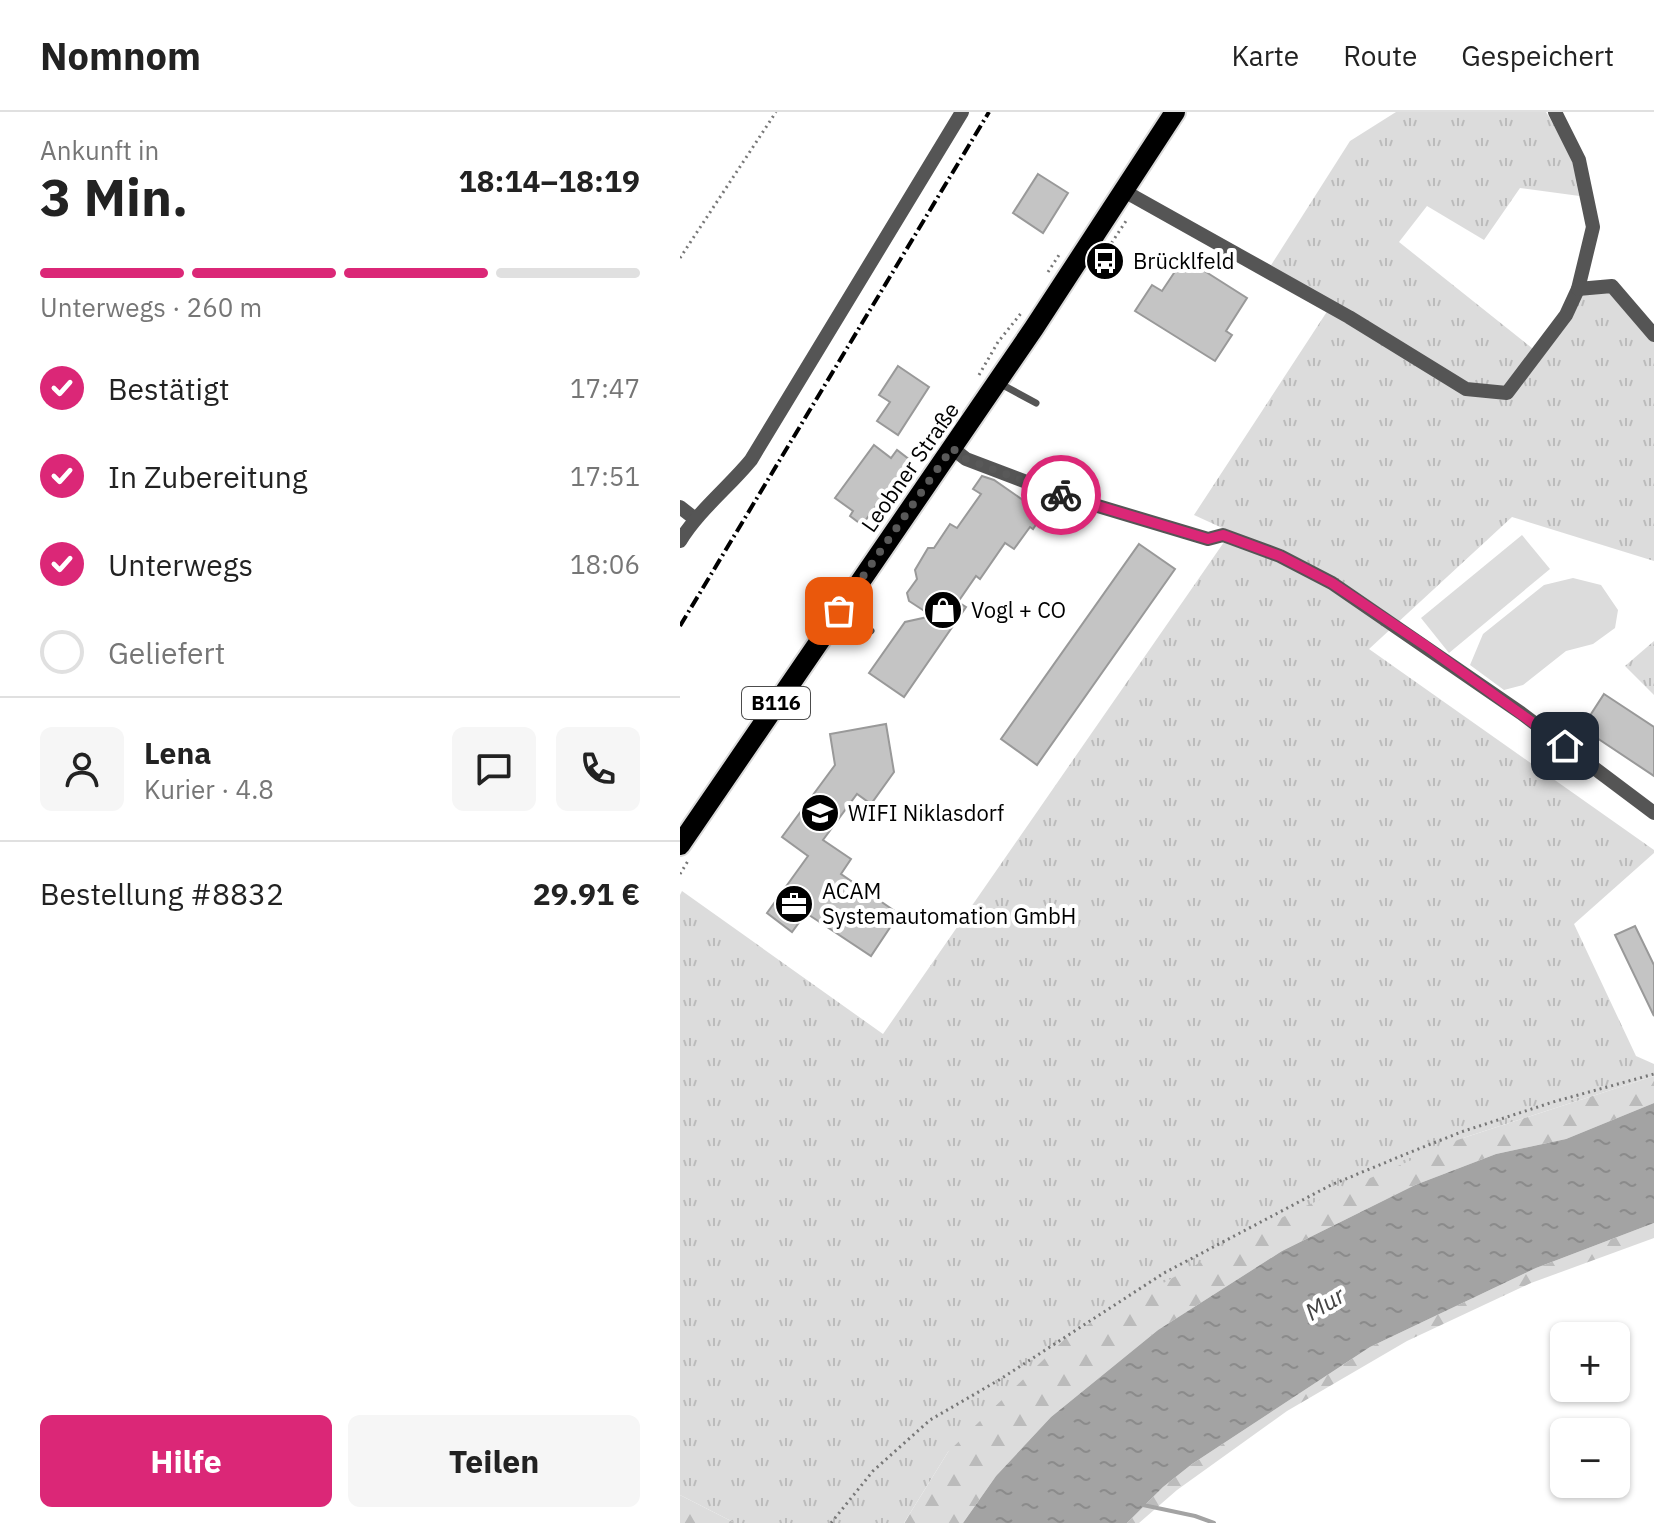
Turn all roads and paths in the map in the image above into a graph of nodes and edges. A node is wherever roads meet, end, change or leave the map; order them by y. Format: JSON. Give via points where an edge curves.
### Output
{"nodes":[{"id":1,"x":776,"y":112,"type":"edge"},
{"id":2,"x":962,"y":112,"type":"edge"},
{"id":3,"x":1175,"y":112,"type":"edge"},
{"id":4,"x":1555,"y":112,"type":"edge"},
{"id":5,"x":1124,"y":191,"type":"junction"},
{"id":6,"x":680,"y":258,"type":"edge"},
{"id":7,"x":1578,"y":289,"type":"junction"},
{"id":8,"x":1654,"y":335,"type":"edge"},
{"id":9,"x":997,"y":382,"type":"junction"},
{"id":10,"x":1036,"y":403,"type":"dead end"},
{"id":11,"x":952,"y":448,"type":"junction"},
{"id":12,"x":680,"y":507,"type":"edge"},
{"id":13,"x":694,"y":518,"type":"junction"},
{"id":14,"x":680,"y":541,"type":"edge"},
{"id":15,"x":839,"y":611,"type":"junction"},
{"id":16,"x":871,"y":631,"type":"dead end"},
{"id":17,"x":1654,"y":813,"type":"edge"},
{"id":18,"x":680,"y":845,"type":"edge"},
{"id":19,"x":1654,"y":1074,"type":"edge"},
{"id":20,"x":831,"y":1523,"type":"edge"}],
"edges":[{"from":1,"to":6,"type":"path"},
{"from":2,"to":13,"type":"street","via":[[751,460]]},
{"from":3,"to":5,"type":"main road","name":"Leobner Straße","number":"B116"},
{"from":4,"to":7,"type":"street","via":[[1579,160],[1593,227]]},
{"from":5,"to":7,"type":"street","via":[[1466,389],[1507,393],[1566,315]]},
{"from":5,"to":9,"type":"main road","name":"Leobner Straße","number":"B116"},
{"from":7,"to":8,"type":"street","via":[[1612,286]]},
{"from":9,"to":10,"type":"lane"},
{"from":9,"to":11,"type":"main road","name":"Leobner Straße","number":"B116"},
{"from":11,"to":15,"type":"main road","name":"Leobner Straße","number":"B116"},
{"from":11,"to":17,"type":"street","via":[[966,459],[1061,495],[1208,539],[1223,535],[1332,583],[1521,713]]},
{"from":12,"to":13,"type":"street"},
{"from":13,"to":14,"type":"street"},
{"from":15,"to":16,"type":"lane"},
{"from":15,"to":18,"type":"main road","name":"Leobner Straße","number":"B116"},
{"from":19,"to":20,"type":"path","via":[[1542,1105],[1406,1154],[1331,1185],[1164,1273],[930,1420],[873,1471]]}]}
